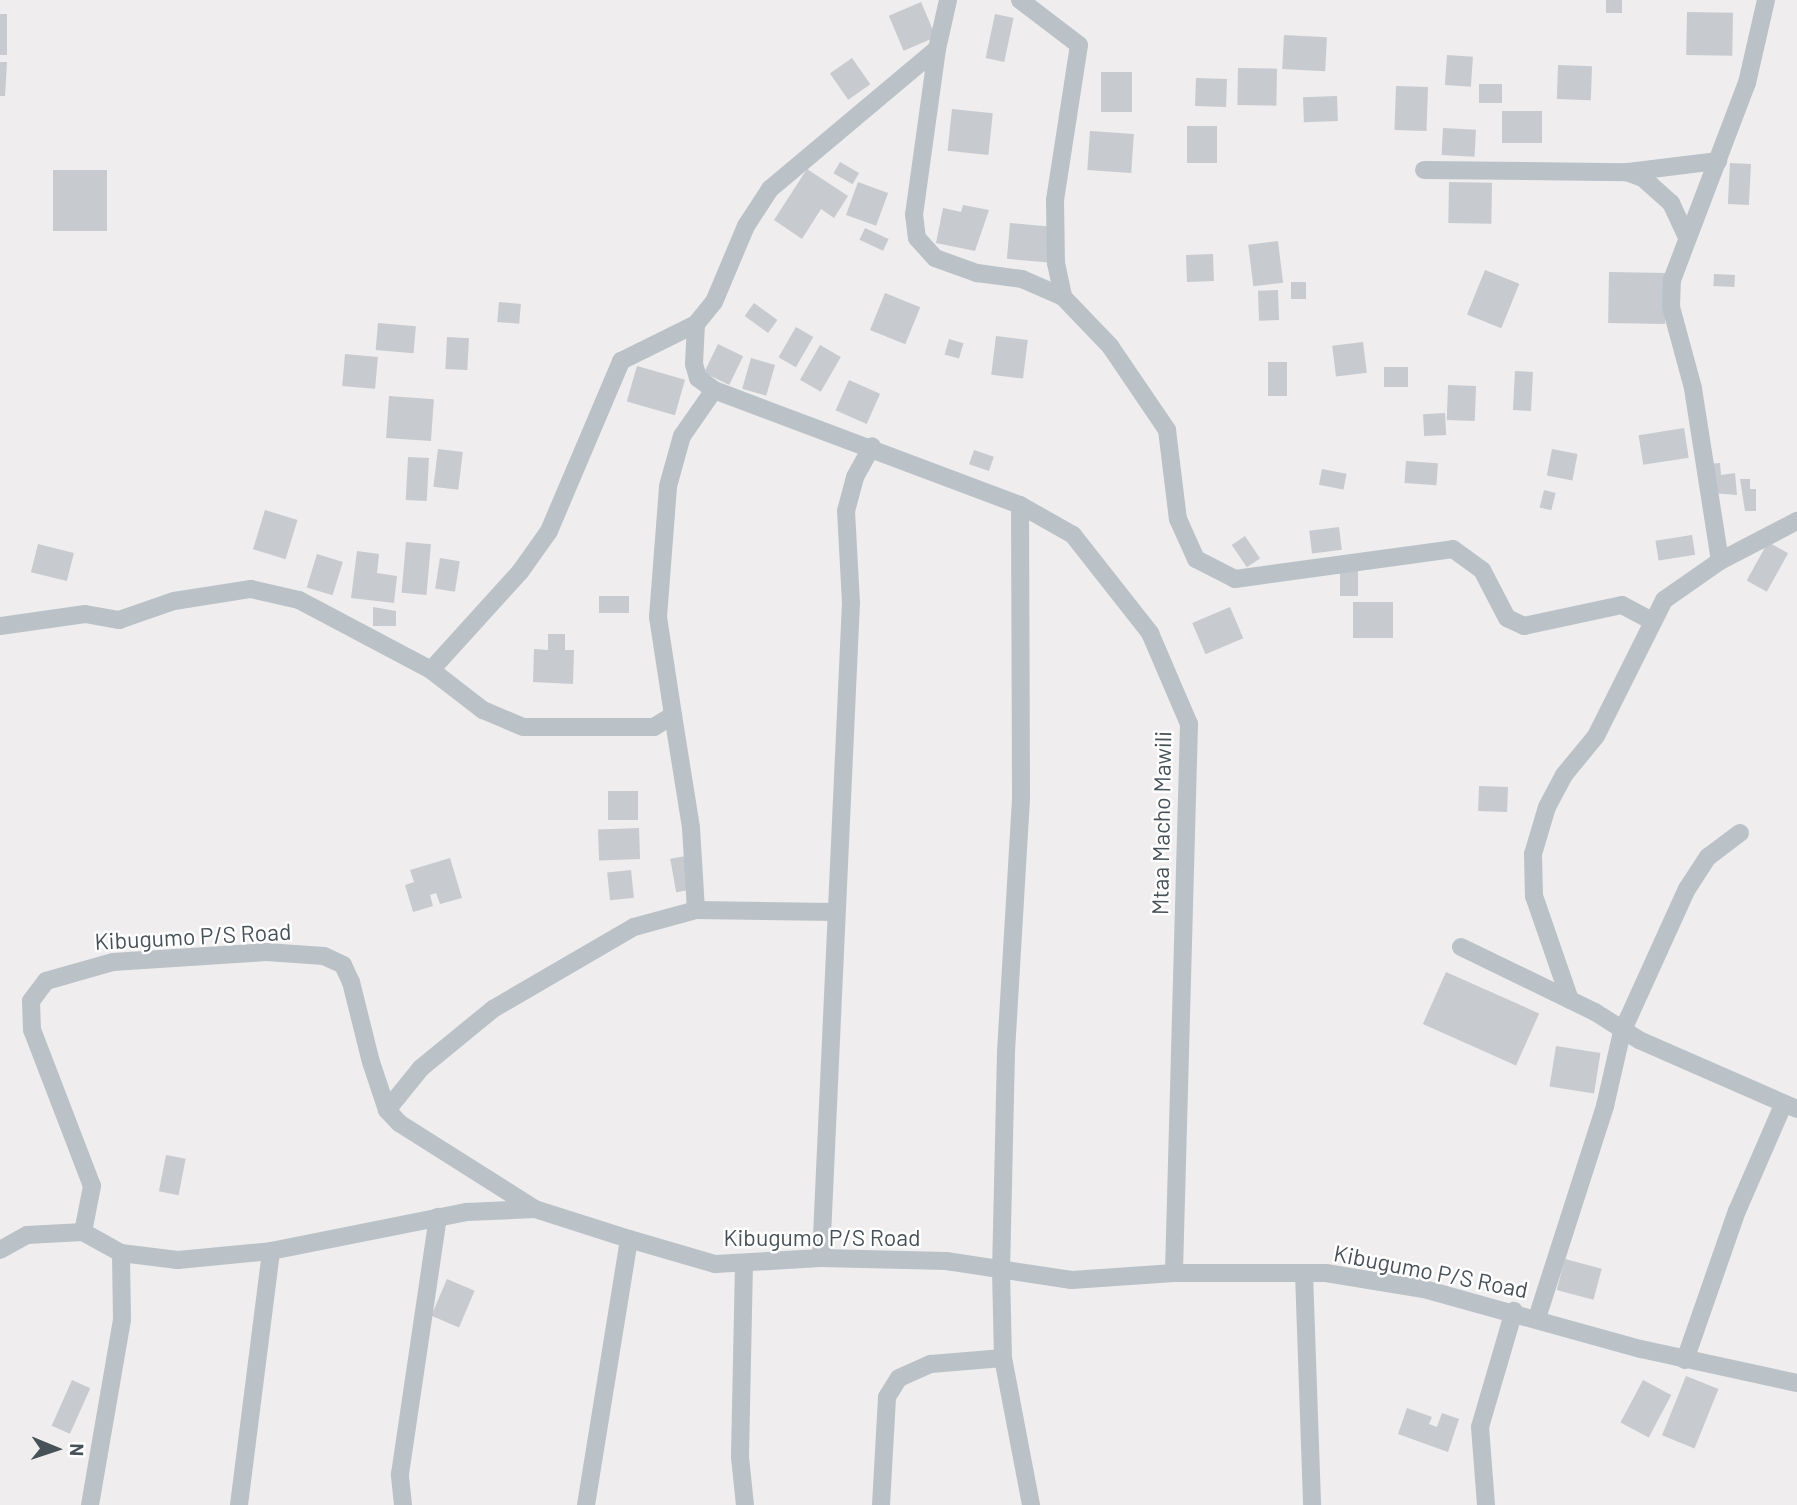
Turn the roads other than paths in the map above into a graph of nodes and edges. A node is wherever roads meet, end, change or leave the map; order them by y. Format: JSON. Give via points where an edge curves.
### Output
{"nodes":[{"id":1,"x":948,"y":0,"type":"edge"},
{"id":2,"x":1020,"y":0,"type":"edge"},
{"id":3,"x":1766,"y":0,"type":"edge"},
{"id":4,"x":937,"y":50,"type":"junction"},
{"id":5,"x":1718,"y":161,"type":"junction"},
{"id":6,"x":1424,"y":170,"type":"dead end"},
{"id":7,"x":1627,"y":172,"type":"junction"},
{"id":8,"x":1686,"y":235,"type":"junction"},
{"id":9,"x":1063,"y":297,"type":"junction"},
{"id":10,"x":696,"y":324,"type":"junction"},
{"id":11,"x":714,"y":390,"type":"junction"},
{"id":12,"x":872,"y":446,"type":"junction"},
{"id":13,"x":1020,"y":505,"type":"junction"},
{"id":14,"x":1797,"y":521,"type":"edge"},
{"id":15,"x":1720,"y":561,"type":"junction"},
{"id":16,"x":1651,"y":621,"type":"junction"},
{"id":17,"x":0,"y":626,"type":"edge"},
{"id":18,"x":431,"y":670,"type":"junction"},
{"id":19,"x":673,"y":715,"type":"junction"},
{"id":20,"x":1740,"y":832,"type":"dead end"},
{"id":21,"x":696,"y":910,"type":"junction"},
{"id":22,"x":836,"y":912,"type":"junction"},
{"id":23,"x":1461,"y":947,"type":"dead end"},
{"id":24,"x":1570,"y":1000,"type":"junction"},
{"id":25,"x":1622,"y":1032,"type":"junction"},
{"id":26,"x":1790,"y":1107,"type":"edge"},
{"id":27,"x":387,"y":1110,"type":"junction"},
{"id":28,"x":535,"y":1209,"type":"junction"},
{"id":29,"x":438,"y":1217,"type":"junction"},
{"id":30,"x":83,"y":1232,"type":"junction"},
{"id":31,"x":629,"y":1239,"type":"junction"},
{"id":32,"x":0,"y":1250,"type":"edge"},
{"id":33,"x":271,"y":1251,"type":"junction"},
{"id":34,"x":121,"y":1253,"type":"junction"},
{"id":35,"x":821,"y":1258,"type":"junction"},
{"id":36,"x":744,"y":1264,"type":"junction"},
{"id":37,"x":1000,"y":1270,"type":"junction"},
{"id":38,"x":1174,"y":1273,"type":"junction"},
{"id":39,"x":1304,"y":1273,"type":"junction"},
{"id":40,"x":1514,"y":1311,"type":"junction"},
{"id":41,"x":1537,"y":1318,"type":"junction"},
{"id":42,"x":1003,"y":1358,"type":"junction"},
{"id":43,"x":1685,"y":1360,"type":"junction"},
{"id":44,"x":1797,"y":1383,"type":"edge"},
{"id":45,"x":90,"y":1505,"type":"edge"},
{"id":46,"x":239,"y":1505,"type":"edge"},
{"id":47,"x":403,"y":1505,"type":"edge"},
{"id":48,"x":586,"y":1505,"type":"edge"},
{"id":49,"x":745,"y":1505,"type":"edge"},
{"id":50,"x":881,"y":1505,"type":"edge"},
{"id":51,"x":1031,"y":1505,"type":"edge"},
{"id":52,"x":1312,"y":1505,"type":"edge"},
{"id":53,"x":1486,"y":1505,"type":"edge"}],
"edges":[{"from":1,"to":4,"type":"street"},
{"from":2,"to":9,"type":"street","via":[[1079,45],[1055,200],[1056,263]]},
{"from":3,"to":5,"type":"street","via":[[1747,83]]},
{"from":4,"to":9,"type":"street","via":[[914,214],[917,238],[934,258],[977,273],[1022,279]]},
{"from":4,"to":10,"type":"street","via":[[770,189],[746,226],[714,302]]},
{"from":5,"to":7,"type":"street"},
{"from":5,"to":8,"type":"street"},
{"from":6,"to":7,"type":"street"},
{"from":7,"to":8,"type":"street","via":[[1643,178],[1671,203]]},
{"from":8,"to":15,"type":"street","via":[[1671,307],[1693,388]]},
{"from":9,"to":16,"type":"street","via":[[1110,346],[1167,430],[1178,519],[1196,559],[1235,579],[1453,549],[1482,570],[1507,618],[1524,626],[1622,605]]},
{"from":10,"to":11,"type":"street","via":[[694,364],[698,378]]},
{"from":10,"to":18,"type":"street","via":[[621,361],[549,531],[520,572]]},
{"from":11,"to":12,"type":"street","name":"Mtaa Macho Mawili"},
{"from":11,"to":19,"type":"street","via":[[682,436],[661,533],[658,617]]},
{"from":12,"to":13,"type":"street","name":"Mtaa Macho Mawili"},
{"from":12,"to":22,"type":"street","via":[[855,477],[846,511],[851,603]]},
{"from":13,"to":37,"type":"street","via":[[1021,799],[1004,1080]]},
{"from":13,"to":38,"type":"street","name":"Mtaa Macho Mawili","via":[[1073,535],[1105,570],[1150,633],[1189,724]]},
{"from":14,"to":15,"type":"street"},
{"from":15,"to":16,"type":"street","via":[[1664,600]]},
{"from":16,"to":24,"type":"street","via":[[1596,736],[1564,775],[1537,830],[1534,895]]},
{"from":17,"to":18,"type":"street","via":[[85,614],[119,620],[174,601],[251,589],[299,600]]},
{"from":18,"to":19,"type":"street","via":[[483,710],[523,727],[654,727]]},
{"from":19,"to":21,"type":"street"},
{"from":20,"to":25,"type":"street","via":[[1708,857],[1688,889]]},
{"from":21,"to":22,"type":"street"},
{"from":21,"to":27,"type":"street","via":[[634,928],[493,1009],[421,1068]]},
{"from":22,"to":35,"type":"street"},
{"from":23,"to":24,"type":"street"},
{"from":24,"to":25,"type":"street"},
{"from":25,"to":26,"type":"street"},
{"from":25,"to":41,"type":"street","via":[[1605,1106]]},
{"from":26,"to":43,"type":"street","via":[[1737,1211]]},
{"from":27,"to":28,"type":"street","name":"Kibugumo P/S Road","via":[[438,1152]]},
{"from":27,"to":30,"type":"street","name":"Kibugumo P/S Road","via":[[351,982],[343,965],[324,956],[266,952],[74,969],[46,981],[31,1001],[32,1030],[92,1186]]},
{"from":28,"to":29,"type":"street"},
{"from":28,"to":31,"type":"street","name":"Kibugumo P/S Road"},
{"from":29,"to":33,"type":"street"},
{"from":29,"to":47,"type":"street","via":[[400,1474]]},
{"from":30,"to":32,"type":"street","via":[[27,1235]]},
{"from":30,"to":34,"type":"street"},
{"from":31,"to":36,"type":"street","name":"Kibugumo P/S Road","via":[[715,1264]]},
{"from":31,"to":48,"type":"street"},
{"from":33,"to":34,"type":"street","via":[[178,1260]]},
{"from":33,"to":46,"type":"street"},
{"from":34,"to":45,"type":"street","via":[[122,1320]]},
{"from":35,"to":36,"type":"street","name":"Kibugumo P/S Road"},
{"from":35,"to":37,"type":"street","name":"Kibugumo P/S Road","via":[[946,1261]]},
{"from":36,"to":49,"type":"street","via":[[740,1457]]},
{"from":37,"to":38,"type":"street","name":"Kibugumo P/S Road","via":[[1072,1280]]},
{"from":37,"to":42,"type":"street"},
{"from":38,"to":39,"type":"street","name":"Kibugumo P/S Road"},
{"from":39,"to":40,"type":"street","name":"Kibugumo P/S Road","via":[[1424,1289]]},
{"from":39,"to":52,"type":"street"},
{"from":40,"to":41,"type":"street","name":"Kibugumo P/S Road"},
{"from":40,"to":53,"type":"street","via":[[1480,1427]]},
{"from":41,"to":43,"type":"street","name":"Kibugumo P/S Road"},
{"from":42,"to":50,"type":"street","via":[[931,1364],[899,1378],[887,1397]]},
{"from":42,"to":51,"type":"street"},
{"from":43,"to":44,"type":"street","name":"Kibugumo P/S Road"}]}
